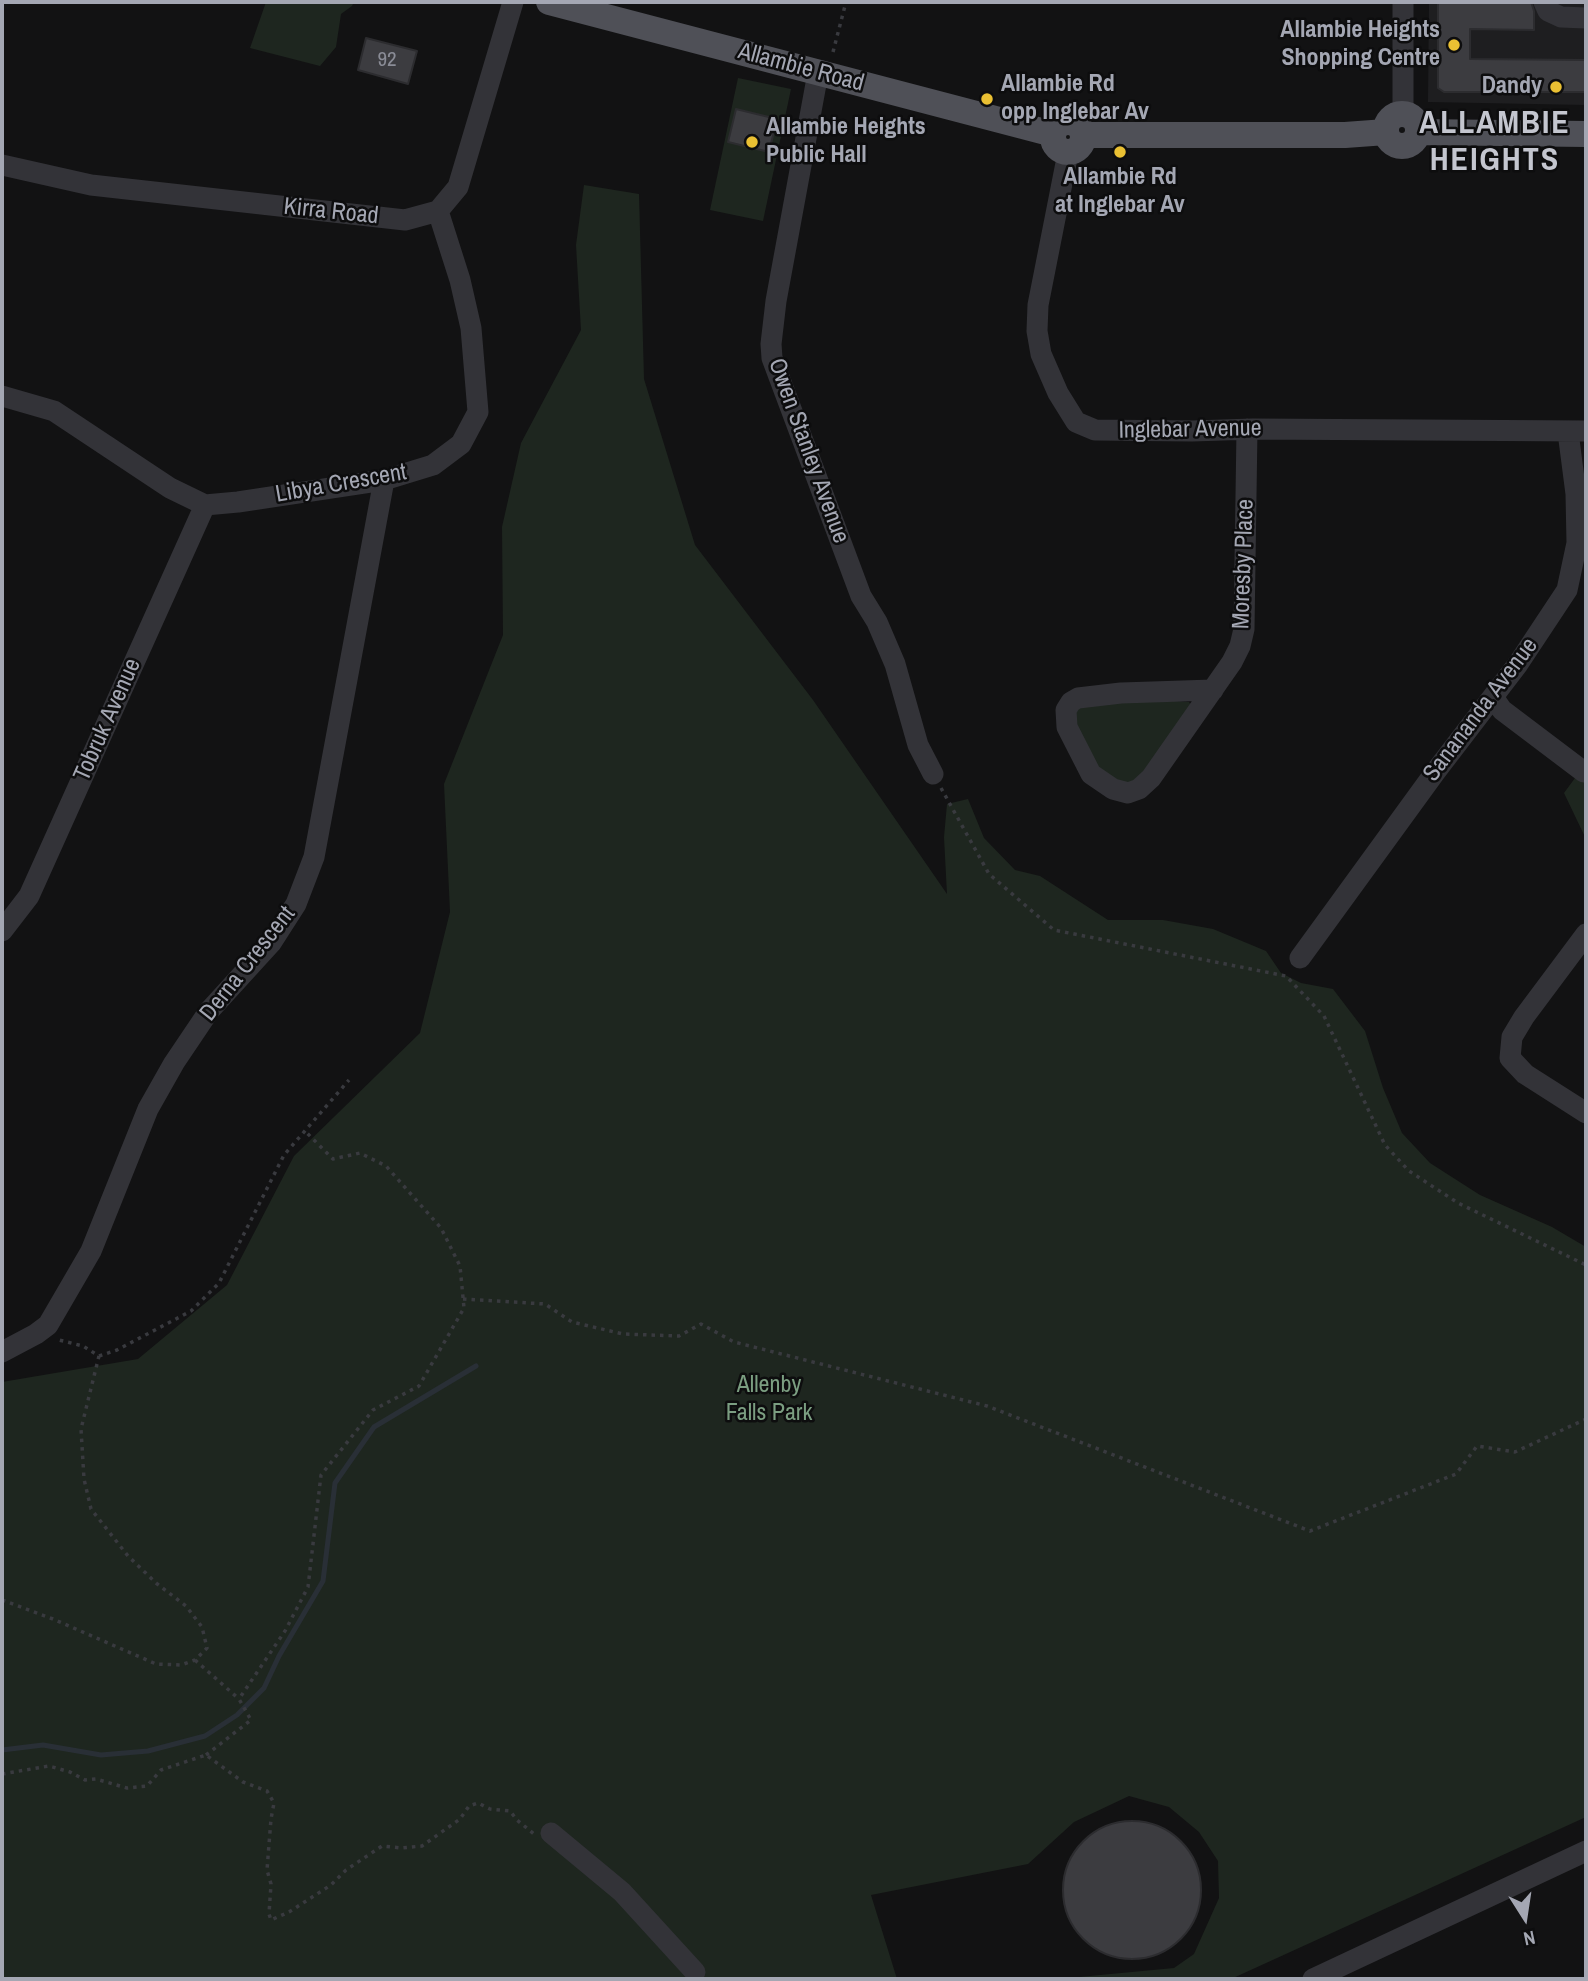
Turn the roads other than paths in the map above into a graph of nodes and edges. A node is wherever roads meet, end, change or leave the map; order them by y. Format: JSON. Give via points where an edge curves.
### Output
{"nodes":[{"id":1,"x":513,"y":2,"type":"edge"},
{"id":2,"x":549,"y":2,"type":"edge"},
{"id":3,"x":1403,"y":2,"type":"edge"},
{"id":4,"x":1544,"y":2,"type":"edge"},
{"id":5,"x":1586,"y":18,"type":"edge"},
{"id":6,"x":825,"y":63,"type":"junction"},
{"id":7,"x":1402,"y":126,"type":"junction"},
{"id":8,"x":1586,"y":134,"type":"edge"},
{"id":9,"x":1068,"y":141,"type":"junction"},
{"id":10,"x":2,"y":165,"type":"edge"},
{"id":11,"x":438,"y":211,"type":"junction"},
{"id":12,"x":2,"y":396,"type":"edge"},
{"id":13,"x":1247,"y":429,"type":"junction"},
{"id":14,"x":1577,"y":431,"type":"edge"},
{"id":15,"x":384,"y":480,"type":"junction"},
{"id":16,"x":205,"y":505,"type":"junction"},
{"id":17,"x":1213,"y":690,"type":"junction"},
{"id":18,"x":1493,"y":697,"type":"junction"},
{"id":19,"x":1584,"y":772,"type":"dead end"},
{"id":20,"x":933,"y":774,"type":"road end"},
{"id":21,"x":2,"y":931,"type":"edge"},
{"id":22,"x":1586,"y":934,"type":"edge"},
{"id":23,"x":1300,"y":957,"type":"dead end"},
{"id":24,"x":1586,"y":1114,"type":"edge"},
{"id":25,"x":2,"y":1352,"type":"edge"},
{"id":26,"x":551,"y":1833,"type":"road end"},
{"id":27,"x":1586,"y":1851,"type":"edge"},
{"id":28,"x":695,"y":1972,"type":"dead end"},
{"id":29,"x":1313,"y":1979,"type":"edge"}],
"edges":[{"from":1,"to":11,"type":"street","via":[[458,187]]},
{"from":2,"to":6,"type":"main road","name":"Allambie Road"},
{"from":3,"to":7,"type":"street"},
{"from":4,"to":5,"type":"street","via":[[1548,11],[1561,17]]},
{"from":6,"to":9,"type":"main road","name":"Allambie Road"},
{"from":6,"to":20,"type":"street","name":"Owen Stanley Avenue","via":[[778,288],[771,344],[778,378],[853,575],[895,664],[918,745]]},
{"from":7,"to":8,"type":"main road","name":"Allambie Road"},
{"from":7,"to":9,"type":"main road","name":"Allambie Road","via":[[1345,135]]},
{"from":9,"to":13,"type":"street","name":"Inglebar Avenue","via":[[1037,331],[1058,393],[1076,422],[1095,430]]},
{"from":10,"to":11,"type":"street","name":"Kirra Road","via":[[91,185],[405,220]]},
{"from":11,"to":15,"type":"street","name":"Libya Crescent","via":[[471,328],[478,412],[461,444],[433,465]]},
{"from":12,"to":16,"type":"street","via":[[54,411],[170,488]]},
{"from":13,"to":14,"type":"street","name":"Inglebar Avenue"},
{"from":13,"to":17,"type":"street","name":"Moresby Place","via":[[1244,629],[1233,662]]},
{"from":14,"to":18,"type":"street","name":"Sanananda Avenue","via":[[1577,543],[1567,590]]},
{"from":15,"to":16,"type":"street","name":"Libya Crescent"},
{"from":15,"to":25,"type":"street","name":"Derna Crescent","via":[[314,856],[296,904],[271,943],[209,1011],[174,1063],[148,1109],[91,1251],[48,1325]]},
{"from":16,"to":21,"type":"street","name":"Tobruk Avenue","via":[[29,896]]},
{"from":17,"to":17,"type":"street","name":"Moresby Place","via":[[1079,698],[1066,710],[1068,727],[1091,774],[1128,793],[1151,778]]},
{"from":18,"to":19,"type":"street","via":[[1502,710]]},
{"from":18,"to":23,"type":"street","name":"Sanananda Avenue"},
{"from":22,"to":24,"type":"street","via":[[1524,1017],[1512,1037],[1510,1058],[1525,1074]]},
{"from":26,"to":28,"type":"street","via":[[622,1892]]},
{"from":27,"to":29,"type":"street"}]}
